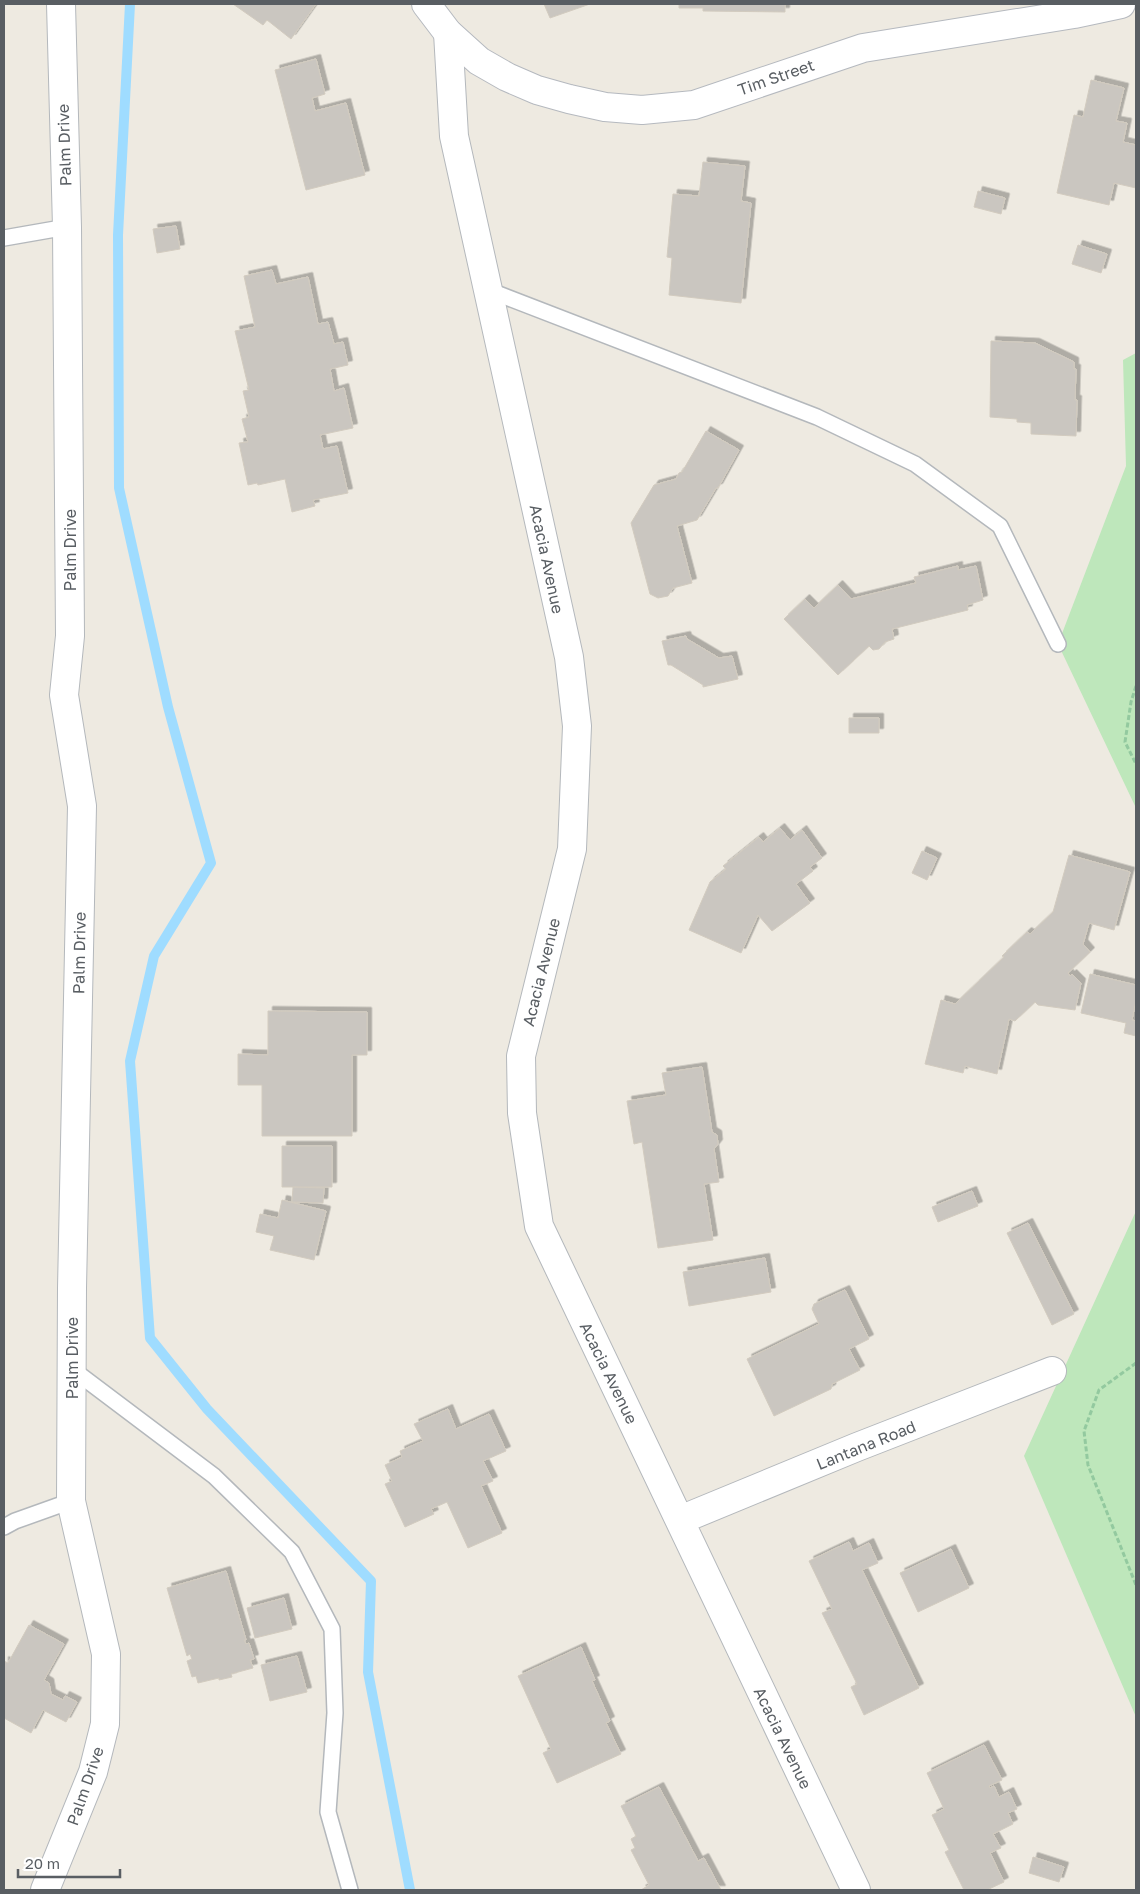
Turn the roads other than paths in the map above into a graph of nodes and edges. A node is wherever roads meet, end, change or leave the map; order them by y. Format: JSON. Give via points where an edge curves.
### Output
{"nodes":[{"id":1,"x":61,"y":4,"type":"edge"},
{"id":2,"x":426,"y":4,"type":"edge"},
{"id":3,"x":1120,"y":4,"type":"edge"},
{"id":4,"x":448,"y":33,"type":"junction"},
{"id":5,"x":67,"y":227,"type":"junction"},
{"id":6,"x":4,"y":238,"type":"edge"},
{"id":7,"x":488,"y":290,"type":"junction"},
{"id":8,"x":1058,"y":644,"type":"dead end"},
{"id":9,"x":72,"y":1369,"type":"junction"},
{"id":10,"x":1052,"y":1371,"type":"dead end"},
{"id":11,"x":71,"y":1501,"type":"junction"},
{"id":12,"x":680,"y":1520,"type":"junction"},
{"id":13,"x":4,"y":1527,"type":"edge"},
{"id":14,"x":45,"y":1890,"type":"edge"},
{"id":15,"x":350,"y":1890,"type":"edge"},
{"id":16,"x":856,"y":1890,"type":"edge"}],
"edges":[{"from":1,"to":5,"type":"street","name":"Palm Drive"},
{"from":2,"to":4,"type":"street"},
{"from":3,"to":4,"type":"street","name":"Tim Street","via":[[863,48],[694,105],[642,110],[606,107],[538,90],[478,61]]},
{"from":4,"to":7,"type":"street","name":"Acacia Avenue","via":[[454,136]]},
{"from":5,"to":6,"type":"lane"},
{"from":5,"to":9,"type":"street","name":"Palm Drive","via":[[70,636],[64,695],[82,806]]},
{"from":7,"to":8,"type":"lane","via":[[817,417],[915,464],[1000,526]]},
{"from":7,"to":12,"type":"street","name":"Acacia Avenue","via":[[569,657],[577,726],[572,849],[521,1056],[522,1113],[539,1226]]},
{"from":9,"to":11,"type":"street","name":"Palm Drive"},
{"from":9,"to":15,"type":"lane","via":[[214,1476],[292,1552],[332,1628],[335,1713],[328,1812]]},
{"from":10,"to":12,"type":"street","name":"Lantana Road"},
{"from":11,"to":13,"type":"lane"},
{"from":11,"to":14,"type":"street","name":"Palm Drive","via":[[106,1654],[105,1724],[93,1772]]},
{"from":12,"to":16,"type":"street","name":"Acacia Avenue"}]}
